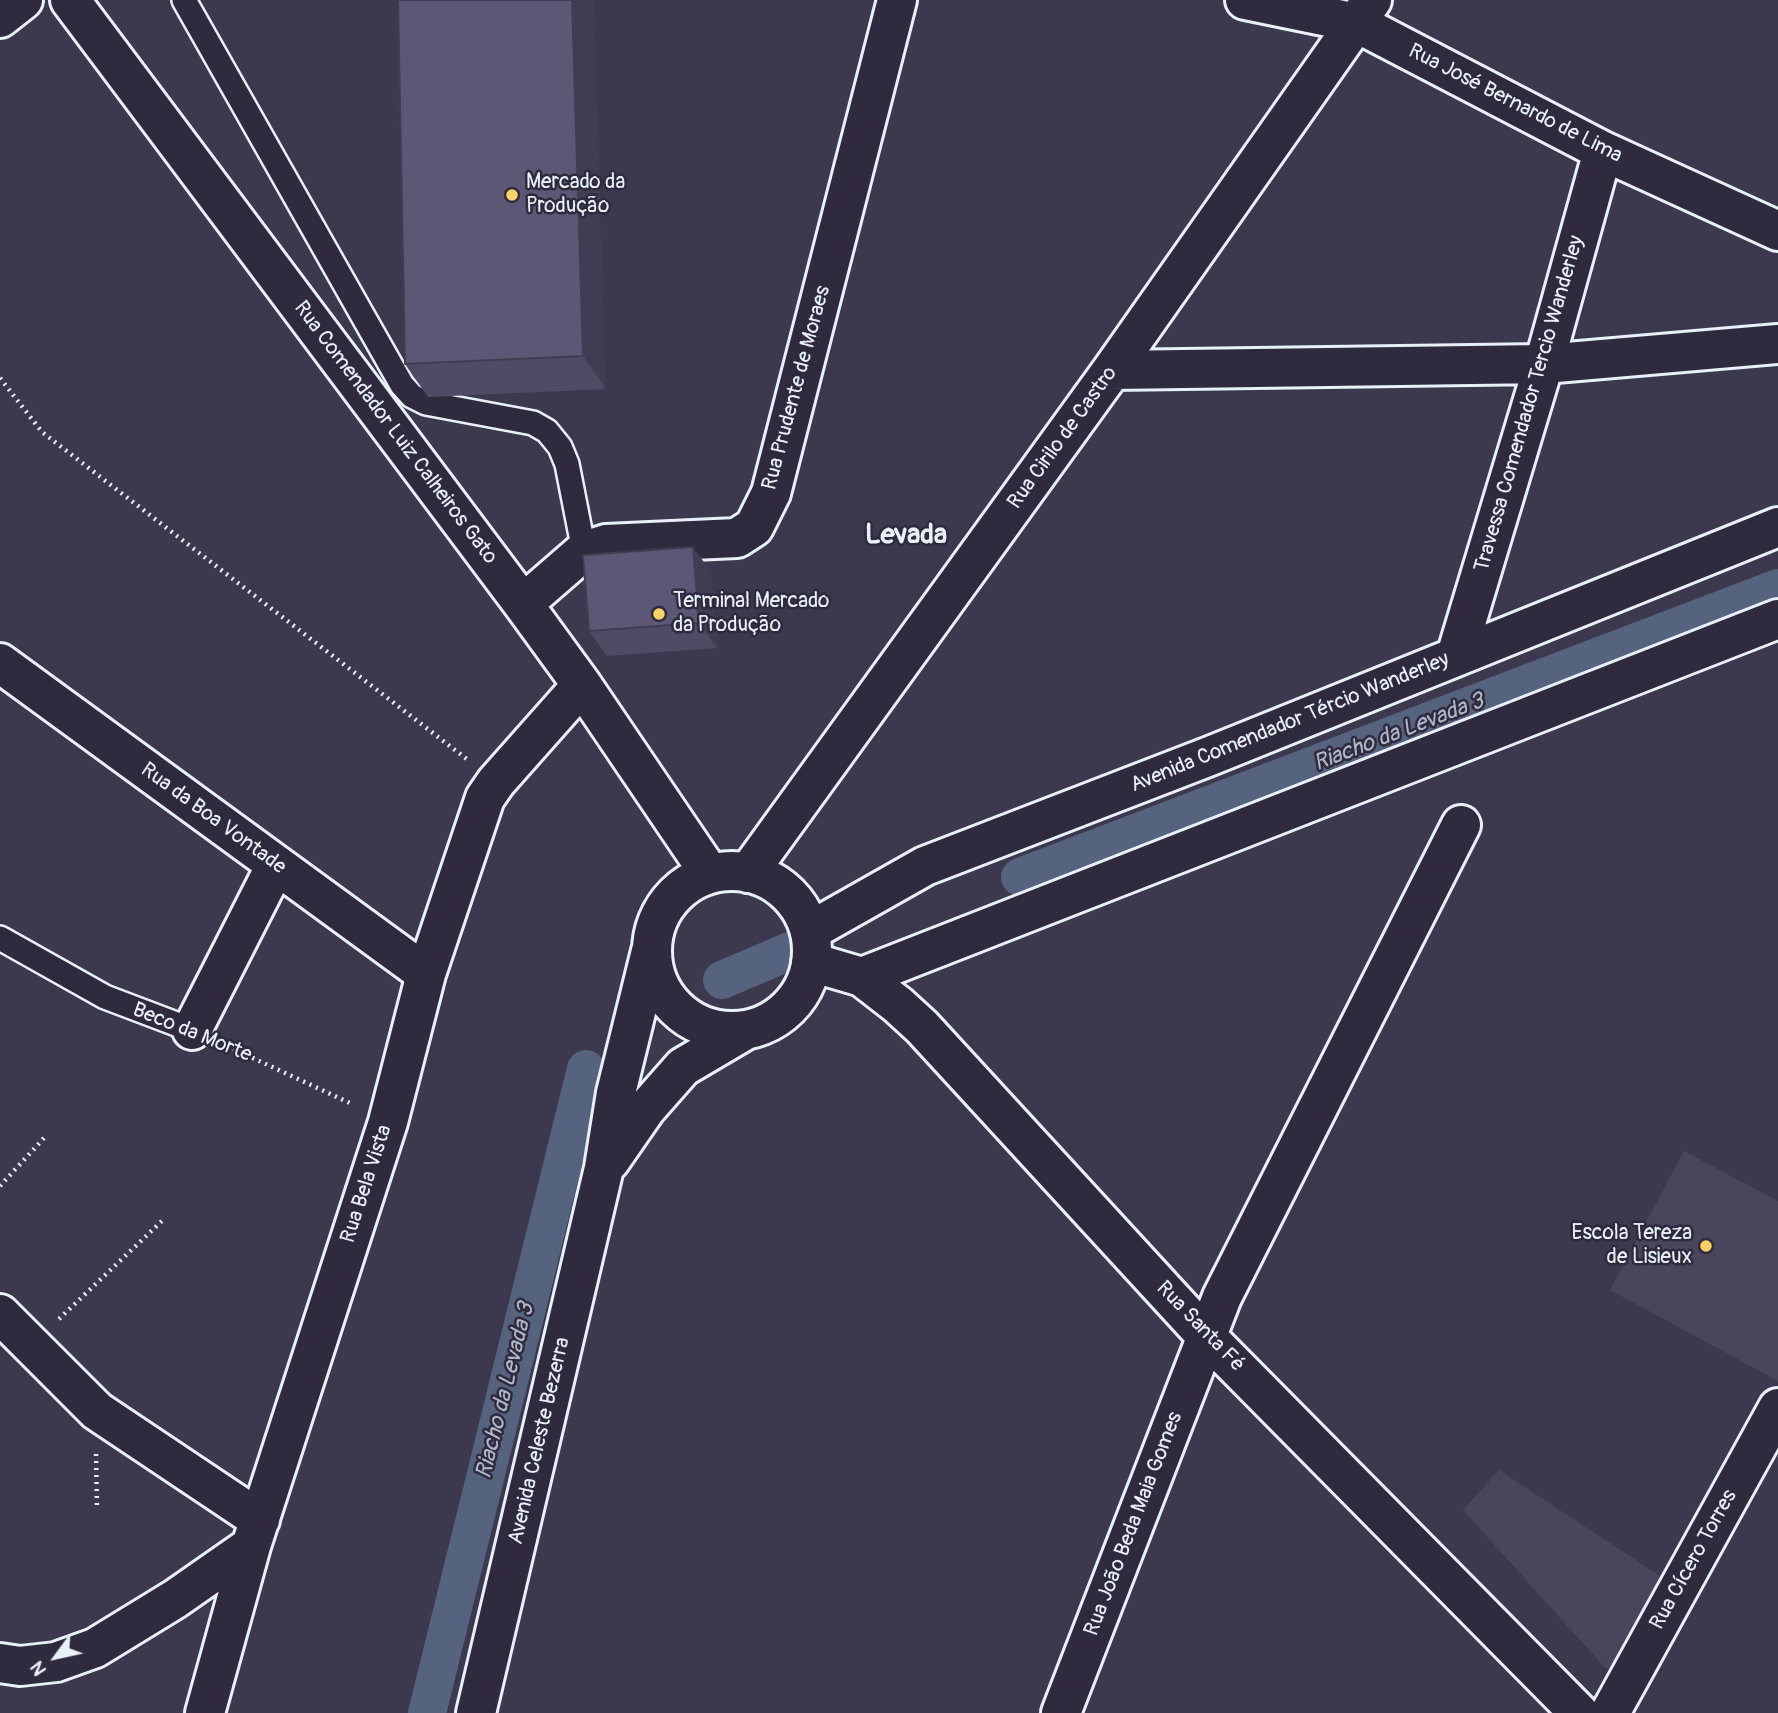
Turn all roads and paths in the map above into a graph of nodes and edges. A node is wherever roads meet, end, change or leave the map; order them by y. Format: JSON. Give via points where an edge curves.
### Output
{"nodes":[{"id":1,"x":23,"y":0,"type":"edge"},
{"id":2,"x":70,"y":0,"type":"edge"},
{"id":3,"x":184,"y":0,"type":"edge"},
{"id":4,"x":897,"y":0,"type":"edge"},
{"id":5,"x":1245,"y":0,"type":"edge"},
{"id":6,"x":1364,"y":11,"type":"edge"},
{"id":7,"x":0,"y":18,"type":"edge"},
{"id":8,"x":1603,"y":151,"type":"junction"},
{"id":9,"x":1778,"y":231,"type":"edge"},
{"id":10,"x":1778,"y":344,"type":"edge"},
{"id":11,"x":1544,"y":364,"type":"junction"},
{"id":12,"x":1112,"y":370,"type":"junction"},
{"id":13,"x":0,"y":378,"type":"edge"},
{"id":14,"x":1778,"y":527,"type":"edge"},
{"id":15,"x":584,"y":551,"type":"junction"},
{"id":16,"x":523,"y":604,"type":"junction"},
{"id":17,"x":1778,"y":619,"type":"edge"},
{"id":18,"x":1456,"y":656,"type":"junction"},
{"id":19,"x":0,"y":663,"type":"edge"},
{"id":20,"x":582,"y":685,"type":"junction"},
{"id":21,"x":496,"y":782,"type":"junction"},
{"id":22,"x":1461,"y":825,"type":"dead end"},
{"id":23,"x":276,"y":866,"type":"junction"},
{"id":24,"x":748,"y":873,"type":"junction"},
{"id":25,"x":710,"y":874,"type":"junction"},
{"id":26,"x":0,"y":937,"type":"edge"},
{"id":27,"x":810,"y":947,"type":"junction"},
{"id":28,"x":651,"y":951,"type":"junction"},
{"id":29,"x":426,"y":974,"type":"junction"},
{"id":30,"x":862,"y":976,"type":"junction"},
{"id":31,"x":192,"y":1030,"type":"junction"},
{"id":32,"x":744,"y":1031,"type":"junction"},
{"id":33,"x":388,"y":1122,"type":"junction"},
{"id":34,"x":44,"y":1138,"type":"dead end"},
{"id":35,"x":604,"y":1168,"type":"junction"},
{"id":36,"x":0,"y":1186,"type":"edge"},
{"id":37,"x":164,"y":1219,"type":"dead end"},
{"id":38,"x":0,"y":1314,"type":"edge"},
{"id":39,"x":1206,"y":1336,"type":"junction"},
{"id":40,"x":30,"y":1346,"type":"junction"},
{"id":41,"x":1778,"y":1408,"type":"edge"},
{"id":42,"x":255,"y":1533,"type":"junction"},
{"id":43,"x":0,"y":1663,"type":"edge"},
{"id":44,"x":205,"y":1713,"type":"edge"},
{"id":45,"x":476,"y":1713,"type":"edge"},
{"id":46,"x":1060,"y":1713,"type":"edge"},
{"id":47,"x":1579,"y":1713,"type":"edge"},
{"id":48,"x":1610,"y":1713,"type":"edge"}],
"edges":[{"from":1,"to":7,"type":"street"},
{"from":2,"to":16,"type":"street","name":"Rua Comendador Luiz Calheiros Gato"},
{"from":3,"to":15,"type":"lane","via":[[402,385],[426,403],[533,424],[547,431],[567,464]]},
{"from":4,"to":15,"type":"street","name":"Rua Prudente de Moraes","via":[[767,505],[754,527],[737,538],[606,544]]},
{"from":5,"to":6,"type":"street","name":"Rua José Bernardo de Lima"},
{"from":6,"to":8,"type":"street","name":"Rua José Bernardo de Lima"},
{"from":6,"to":12,"type":"street","name":"Rua Cirilo de Castro"},
{"from":8,"to":9,"type":"street","name":"Rua José Bernardo de Lima"},
{"from":8,"to":11,"type":"street","name":"Travessa Comendador Tercio Wanderley"},
{"from":10,"to":11,"type":"street"},
{"from":11,"to":12,"type":"street"},
{"from":11,"to":18,"type":"street","name":"Travessa Comendador Tercio Wanderley"},
{"from":12,"to":24,"type":"street","name":"Rua Cirilo de Castro"},
{"from":13,"to":21,"type":"path","via":[[42,432]]},
{"from":14,"to":18,"type":"street","name":"Avenida Comendador Tércio Wanderley"},
{"from":15,"to":16,"type":"street","name":"Rua Prudente de Moraes"},
{"from":16,"to":20,"type":"street","name":"Rua Comendador Luiz Calheiros Gato"},
{"from":17,"to":30,"type":"street"},
{"from":18,"to":27,"type":"street","name":"Avenida Comendador Tércio Wanderley","via":[[925,866]]},
{"from":19,"to":23,"type":"street","name":"Rua da Boa Vontade"},
{"from":20,"to":21,"type":"street","name":"Rua Bela Vista"},
{"from":20,"to":25,"type":"street","name":"Rua Comendador Luiz Calheiros Gato"},
{"from":21,"to":29,"type":"street","name":"Rua Bela Vista","via":[[485,798]]},
{"from":22,"to":39,"type":"street","name":"Rua João Beda Maia Gomes"},
{"from":23,"to":29,"type":"street","name":"Rua da Boa Vontade"},
{"from":23,"to":31,"type":"street"},
{"from":24,"to":25,"type":"street"},
{"from":24,"to":27,"type":"street","via":[[787,893],[801,911]]},
{"from":25,"to":28,"type":"street","via":[[686,885],[668,903],[656,926]]},
{"from":26,"to":31,"type":"lane","name":"Beco da Morte","via":[[105,998]]},
{"from":27,"to":30,"type":"street","name":"Rua Santa Fé"},
{"from":27,"to":32,"type":"street","via":[[804,987],[789,1008],[768,1023]]},
{"from":28,"to":32,"type":"street","via":[[657,978],[670,1002],[691,1020],[717,1030]]},
{"from":28,"to":35,"type":"street","name":"Avenida Celeste Bezerra","via":[[616,1093]]},
{"from":29,"to":33,"type":"street","name":"Rua Bela Vista"},
{"from":30,"to":39,"type":"street","name":"Rua Santa Fé","via":[[922,1027]]},
{"from":31,"to":33,"type":"path","name":"Beco da Morte"},
{"from":32,"to":35,"type":"street","name":"Avenida Celeste Bezerra","via":[[684,1067],[646,1109]]},
{"from":33,"to":42,"type":"street","name":"Rua Bela Vista"},
{"from":34,"to":36,"type":"path"},
{"from":35,"to":45,"type":"street","name":"Avenida Celeste Bezerra"},
{"from":37,"to":40,"type":"path"},
{"from":38,"to":40,"type":"street"},
{"from":39,"to":46,"type":"street","name":"Rua João Beda Maia Gomes"},
{"from":39,"to":47,"type":"street","name":"Rua Santa Fé"},
{"from":40,"to":42,"type":"street","via":[[97,1411]]},
{"from":41,"to":48,"type":"street","name":"Rua Cícero Torres"},
{"from":42,"to":43,"type":"street","via":[[175,1599],[95,1648],[56,1662]]},
{"from":42,"to":44,"type":"street","name":"Rua Bela Vista"}]}
